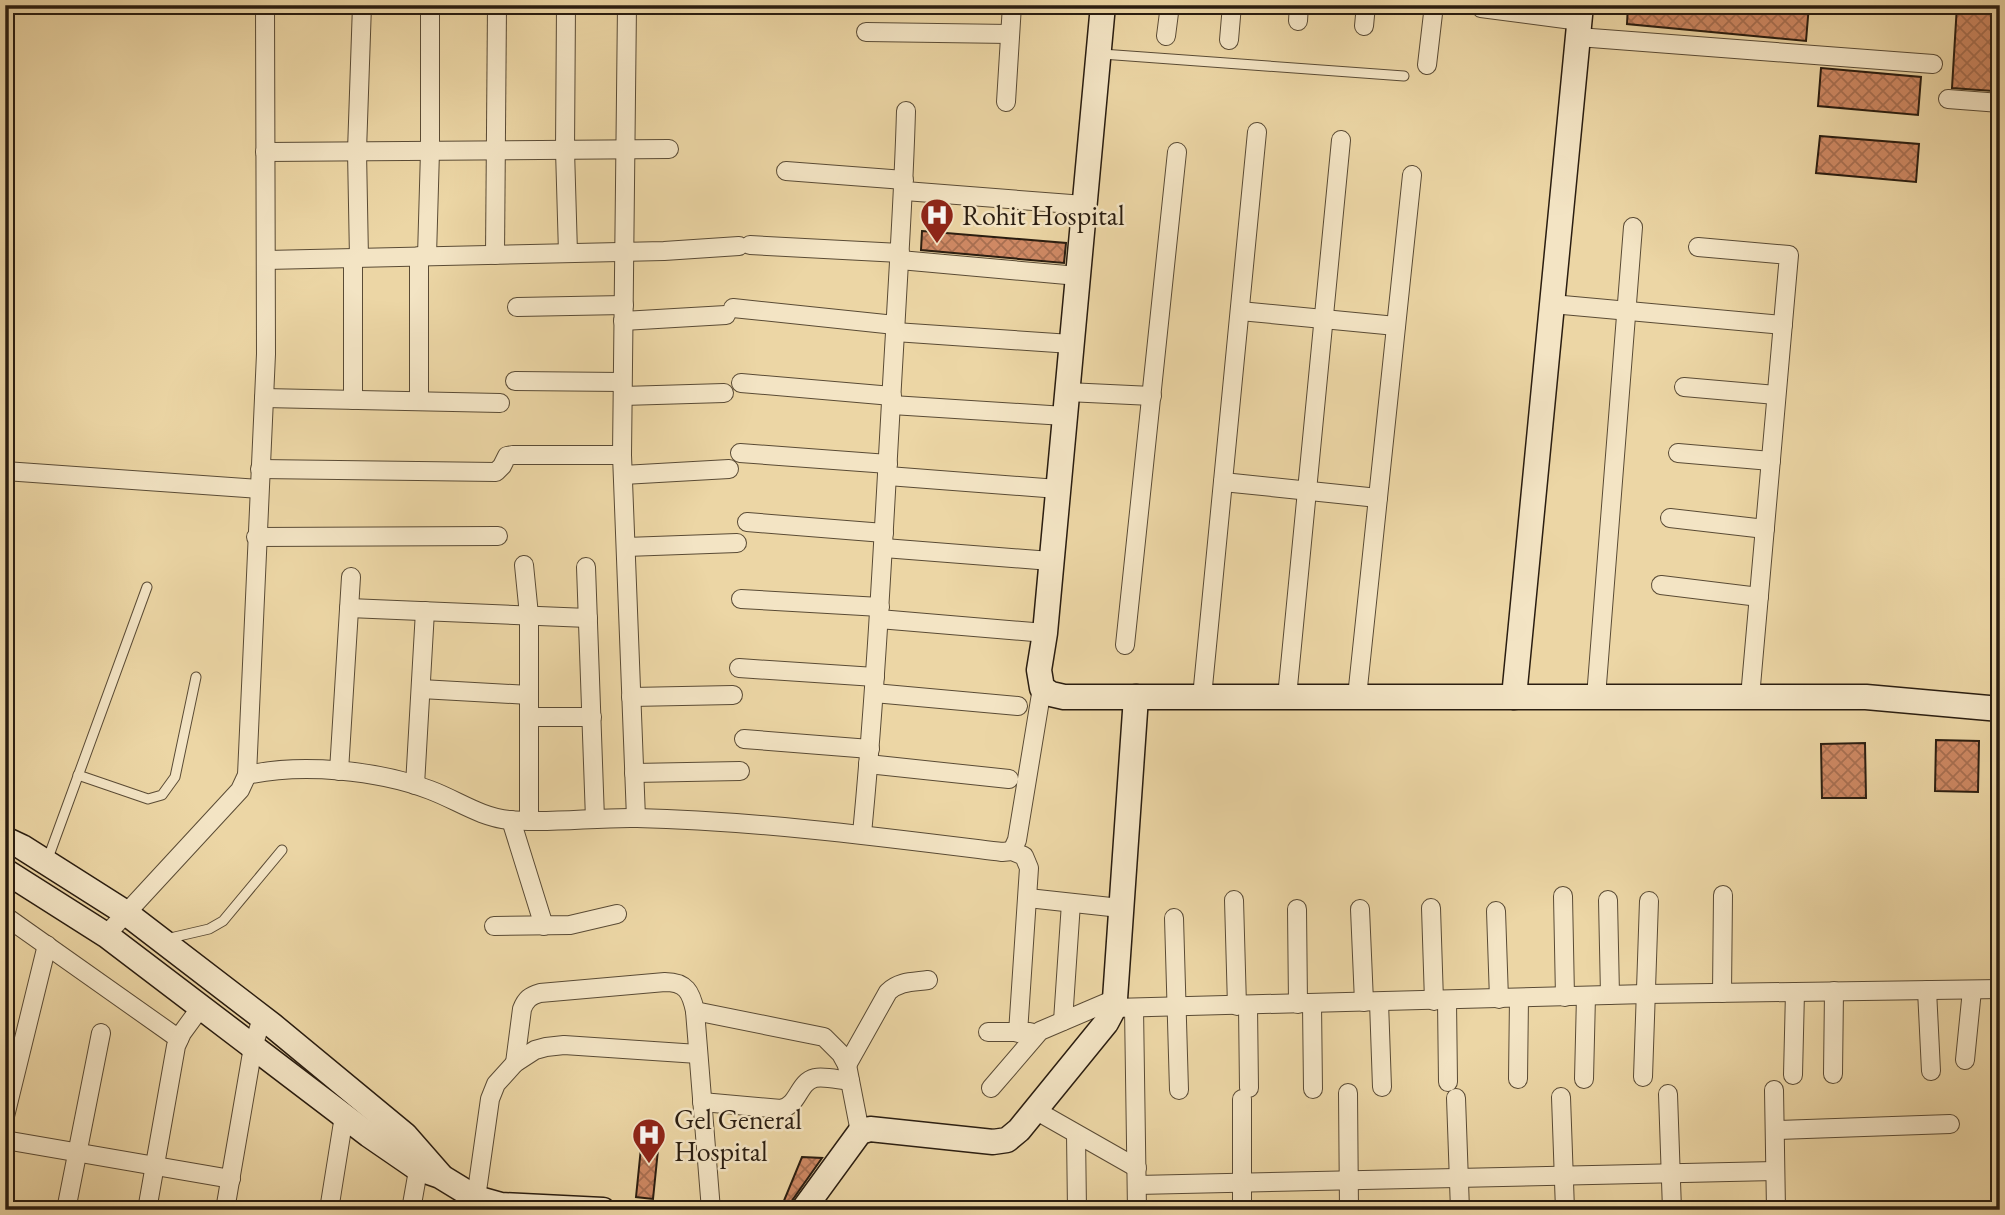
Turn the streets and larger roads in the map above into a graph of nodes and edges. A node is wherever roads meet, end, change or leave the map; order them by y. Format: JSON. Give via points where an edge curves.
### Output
{"nodes":[{"id":1,"x":265,"y":5,"type":"edge"},
{"id":2,"x":362,"y":5,"type":"edge"},
{"id":3,"x":429,"y":5,"type":"edge"},
{"id":4,"x":497,"y":5,"type":"edge"},
{"id":5,"x":566,"y":5,"type":"edge"},
{"id":6,"x":627,"y":5,"type":"edge"},
{"id":7,"x":1012,"y":5,"type":"edge"},
{"id":8,"x":1103,"y":5,"type":"edge"},
{"id":9,"x":1170,"y":5,"type":"edge"},
{"id":10,"x":1232,"y":5,"type":"edge"},
{"id":11,"x":1366,"y":5,"type":"edge"},
{"id":12,"x":1434,"y":5,"type":"edge"},
{"id":13,"x":1481,"y":8,"type":"dead end"},
{"id":14,"x":1580,"y":21,"type":"edge"},
{"id":15,"x":1364,"y":26,"type":"dead end"},
{"id":16,"x":866,"y":32,"type":"dead end"},
{"id":17,"x":1010,"y":34,"type":"junction"},
{"id":18,"x":1166,"y":36,"type":"dead end"},
{"id":19,"x":1229,"y":40,"type":"dead end"},
{"id":20,"x":1933,"y":64,"type":"dead end"},
{"id":21,"x":1427,"y":65,"type":"dead end"},
{"id":22,"x":1948,"y":99,"type":"dead end"},
{"id":23,"x":1006,"y":102,"type":"dead end"},
{"id":24,"x":2000,"y":102,"type":"edge"},
{"id":25,"x":906,"y":111,"type":"dead end"},
{"id":26,"x":1257,"y":132,"type":"dead end"},
{"id":27,"x":1341,"y":140,"type":"dead end"},
{"id":28,"x":626,"y":149,"type":"junction"},
{"id":29,"x":670,"y":149,"type":"dead end"},
{"id":30,"x":430,"y":150,"type":"junction"},
{"id":31,"x":496,"y":150,"type":"junction"},
{"id":32,"x":565,"y":150,"type":"junction"},
{"id":33,"x":357,"y":151,"type":"junction"},
{"id":34,"x":265,"y":152,"type":"junction"},
{"id":35,"x":1177,"y":152,"type":"dead end"},
{"id":36,"x":786,"y":171,"type":"dead end"},
{"id":37,"x":1412,"y":175,"type":"dead end"},
{"id":38,"x":905,"y":185,"type":"junction"},
{"id":39,"x":1084,"y":205,"type":"junction"},
{"id":40,"x":1633,"y":227,"type":"dead end"},
{"id":41,"x":1698,"y":247,"type":"dead end"},
{"id":42,"x":625,"y":252,"type":"junction"},
{"id":43,"x":568,"y":253,"type":"junction"},
{"id":44,"x":495,"y":255,"type":"junction"},
{"id":45,"x":423,"y":256,"type":"junction"},
{"id":46,"x":900,"y":257,"type":"junction"},
{"id":47,"x":356,"y":258,"type":"junction"},
{"id":48,"x":266,"y":260,"type":"junction"},
{"id":49,"x":1078,"y":276,"type":"junction"},
{"id":50,"x":1552,"y":304,"type":"junction"},
{"id":51,"x":516,"y":307,"type":"dead end"},
{"id":52,"x":1240,"y":311,"type":"junction"},
{"id":53,"x":1626,"y":312,"type":"junction"},
{"id":54,"x":624,"y":313,"type":"junction"},
{"id":55,"x":1323,"y":319,"type":"junction"},
{"id":56,"x":1783,"y":325,"type":"junction"},
{"id":57,"x":1396,"y":326,"type":"junction"},
{"id":58,"x":895,"y":328,"type":"junction"},
{"id":59,"x":1072,"y":344,"type":"junction"},
{"id":60,"x":515,"y":382,"type":"dead end"},
{"id":61,"x":741,"y":383,"type":"dead end"},
{"id":62,"x":1684,"y":387,"type":"dead end"},
{"id":63,"x":622,"y":389,"type":"junction"},
{"id":64,"x":724,"y":393,"type":"dead end"},
{"id":65,"x":1776,"y":395,"type":"junction"},
{"id":66,"x":1152,"y":396,"type":"junction"},
{"id":67,"x":264,"y":398,"type":"junction"},
{"id":68,"x":353,"y":400,"type":"junction"},
{"id":69,"x":419,"y":401,"type":"junction"},
{"id":70,"x":892,"y":401,"type":"junction"},
{"id":71,"x":500,"y":402,"type":"dead end"},
{"id":72,"x":1066,"y":404,"type":"junction"},
{"id":73,"x":740,"y":453,"type":"dead end"},
{"id":74,"x":1678,"y":453,"type":"dead end"},
{"id":75,"x":622,"y":455,"type":"junction"},
{"id":76,"x":1771,"y":461,"type":"junction"},
{"id":77,"x":260,"y":469,"type":"junction"},
{"id":78,"x":729,"y":469,"type":"dead end"},
{"id":79,"x":888,"y":470,"type":"junction"},
{"id":80,"x":5,"y":471,"type":"edge"},
{"id":81,"x":623,"y":475,"type":"junction"},
{"id":82,"x":1223,"y":482,"type":"junction"},
{"id":83,"x":259,"y":489,"type":"junction"},
{"id":84,"x":1058,"y":489,"type":"junction"},
{"id":85,"x":1307,"y":491,"type":"junction"},
{"id":86,"x":1378,"y":498,"type":"junction"},
{"id":87,"x":1670,"y":518,"type":"dead end"},
{"id":88,"x":747,"y":522,"type":"dead end"},
{"id":89,"x":1765,"y":529,"type":"junction"},
{"id":90,"x":498,"y":536,"type":"dead end"},
{"id":91,"x":256,"y":537,"type":"junction"},
{"id":92,"x":884,"y":540,"type":"junction"},
{"id":93,"x":737,"y":543,"type":"dead end"},
{"id":94,"x":626,"y":547,"type":"junction"},
{"id":95,"x":1051,"y":561,"type":"junction"},
{"id":96,"x":524,"y":565,"type":"dead end"},
{"id":97,"x":586,"y":567,"type":"dead end"},
{"id":98,"x":351,"y":577,"type":"dead end"},
{"id":99,"x":1661,"y":585,"type":"dead end"},
{"id":100,"x":1759,"y":597,"type":"junction"},
{"id":101,"x":741,"y":599,"type":"dead end"},
{"id":102,"x":349,"y":608,"type":"junction"},
{"id":103,"x":425,"y":611,"type":"junction"},
{"id":104,"x":879,"y":613,"type":"junction"},
{"id":105,"x":529,"y":615,"type":"junction"},
{"id":106,"x":588,"y":618,"type":"junction"},
{"id":107,"x":1045,"y":634,"type":"junction"},
{"id":108,"x":1125,"y":645,"type":"dead end"},
{"id":109,"x":739,"y":668,"type":"dead end"},
{"id":110,"x":874,"y":685,"type":"junction"},
{"id":111,"x":1042,"y":688,"type":"junction"},
{"id":112,"x":421,"y":689,"type":"junction"},
{"id":113,"x":529,"y":695,"type":"junction"},
{"id":114,"x":733,"y":695,"type":"dead end"},
{"id":115,"x":631,"y":697,"type":"junction"},
{"id":116,"x":1136,"y":697,"type":"junction"},
{"id":117,"x":1202,"y":697,"type":"junction"},
{"id":118,"x":1287,"y":697,"type":"junction"},
{"id":119,"x":1357,"y":697,"type":"junction"},
{"id":120,"x":1514,"y":697,"type":"junction"},
{"id":121,"x":1596,"y":697,"type":"junction"},
{"id":122,"x":1750,"y":697,"type":"junction"},
{"id":123,"x":1018,"y":706,"type":"dead end"},
{"id":124,"x":2000,"y":709,"type":"edge"},
{"id":125,"x":529,"y":717,"type":"junction"},
{"id":126,"x":592,"y":717,"type":"junction"},
{"id":127,"x":744,"y":739,"type":"dead end"},
{"id":128,"x":869,"y":756,"type":"junction"},
{"id":129,"x":339,"y":771,"type":"junction"},
{"id":130,"x":740,"y":771,"type":"dead end"},
{"id":131,"x":634,"y":773,"type":"junction"},
{"id":132,"x":247,"y":775,"type":"junction"},
{"id":133,"x":1009,"y":779,"type":"dead end"},
{"id":134,"x":415,"y":785,"type":"junction"},
{"id":135,"x":636,"y":818,"type":"junction"},
{"id":136,"x":596,"y":819,"type":"junction"},
{"id":137,"x":520,"y":820,"type":"junction"},
{"id":138,"x":862,"y":834,"type":"junction"},
{"id":139,"x":5,"y":839,"type":"edge"},
{"id":140,"x":1012,"y":850,"type":"junction"},
{"id":141,"x":5,"y":871,"type":"edge"},
{"id":142,"x":1723,"y":895,"type":"dead end"},
{"id":143,"x":1563,"y":896,"type":"dead end"},
{"id":144,"x":1028,"y":898,"type":"junction"},
{"id":145,"x":1234,"y":900,"type":"dead end"},
{"id":146,"x":1608,"y":900,"type":"dead end"},
{"id":147,"x":1649,"y":901,"type":"dead end"},
{"id":148,"x":1071,"y":902,"type":"junction"},
{"id":149,"x":1120,"y":908,"type":"junction"},
{"id":150,"x":1431,"y":908,"type":"dead end"},
{"id":151,"x":1297,"y":909,"type":"dead end"},
{"id":152,"x":1360,"y":909,"type":"dead end"},
{"id":153,"x":1496,"y":911,"type":"dead end"},
{"id":154,"x":126,"y":913,"type":"junction"},
{"id":155,"x":617,"y":914,"type":"dead end"},
{"id":156,"x":5,"y":916,"type":"edge"},
{"id":157,"x":1174,"y":918,"type":"dead end"},
{"id":158,"x":494,"y":926,"type":"dead end"},
{"id":159,"x":544,"y":926,"type":"junction"},
{"id":160,"x":106,"y":935,"type":"junction"},
{"id":161,"x":47,"y":945,"type":"junction"},
{"id":162,"x":928,"y":980,"type":"dead end"},
{"id":163,"x":2000,"y":989,"type":"edge"},
{"id":164,"x":1927,"y":990,"type":"junction"},
{"id":165,"x":1972,"y":990,"type":"junction"},
{"id":166,"x":1834,"y":991,"type":"junction"},
{"id":167,"x":1795,"y":992,"type":"junction"},
{"id":168,"x":1722,"y":993,"type":"junction"},
{"id":169,"x":1646,"y":994,"type":"junction"},
{"id":170,"x":1610,"y":995,"type":"junction"},
{"id":171,"x":1586,"y":996,"type":"junction"},
{"id":172,"x":1565,"y":997,"type":"junction"},
{"id":173,"x":1519,"y":998,"type":"junction"},
{"id":174,"x":1499,"y":999,"type":"junction"},
{"id":175,"x":1440,"y":1001,"type":"junction"},
{"id":176,"x":1372,"y":1002,"type":"junction"},
{"id":177,"x":1305,"y":1004,"type":"junction"},
{"id":178,"x":1121,"y":1005,"type":"junction"},
{"id":179,"x":1242,"y":1006,"type":"junction"},
{"id":180,"x":201,"y":1007,"type":"junction"},
{"id":181,"x":1175,"y":1007,"type":"junction"},
{"id":182,"x":695,"y":1011,"type":"junction"},
{"id":183,"x":262,"y":1018,"type":"junction"},
{"id":184,"x":1063,"y":1021,"type":"junction"},
{"id":185,"x":1040,"y":1031,"type":"junction"},
{"id":186,"x":988,"y":1032,"type":"dead end"},
{"id":187,"x":101,"y":1033,"type":"dead end"},
{"id":188,"x":1018,"y":1033,"type":"junction"},
{"id":189,"x":179,"y":1039,"type":"junction"},
{"id":190,"x":253,"y":1047,"type":"junction"},
{"id":191,"x":698,"y":1054,"type":"junction"},
{"id":192,"x":1965,"y":1060,"type":"dead end"},
{"id":193,"x":515,"y":1063,"type":"junction"},
{"id":194,"x":1930,"y":1072,"type":"dead end"},
{"id":195,"x":848,"y":1073,"type":"junction"},
{"id":196,"x":1833,"y":1074,"type":"dead end"},
{"id":197,"x":1793,"y":1075,"type":"dead end"},
{"id":198,"x":1643,"y":1077,"type":"dead end"},
{"id":199,"x":1518,"y":1079,"type":"dead end"},
{"id":200,"x":1584,"y":1079,"type":"dead end"},
{"id":201,"x":1382,"y":1087,"type":"dead end"},
{"id":202,"x":991,"y":1088,"type":"dead end"},
{"id":203,"x":1312,"y":1089,"type":"dead end"},
{"id":204,"x":1179,"y":1090,"type":"dead end"},
{"id":205,"x":1774,"y":1090,"type":"dead end"},
{"id":206,"x":1348,"y":1093,"type":"dead end"},
{"id":207,"x":1668,"y":1094,"type":"dead end"},
{"id":208,"x":1561,"y":1097,"type":"dead end"},
{"id":209,"x":702,"y":1102,"type":"junction"},
{"id":210,"x":1035,"y":1110,"type":"junction"},
{"id":211,"x":5,"y":1116,"type":"edge"},
{"id":212,"x":344,"y":1116,"type":"junction"},
{"id":213,"x":1950,"y":1124,"type":"dead end"},
{"id":214,"x":1775,"y":1130,"type":"junction"},
{"id":215,"x":860,"y":1132,"type":"junction"},
{"id":216,"x":1076,"y":1134,"type":"junction"},
{"id":217,"x":5,"y":1140,"type":"edge"},
{"id":218,"x":76,"y":1152,"type":"junction"},
{"id":219,"x":419,"y":1160,"type":"junction"},
{"id":220,"x":155,"y":1166,"type":"junction"},
{"id":221,"x":1776,"y":1171,"type":"junction"},
{"id":222,"x":1671,"y":1173,"type":"junction"},
{"id":223,"x":1564,"y":1175,"type":"junction"},
{"id":224,"x":1137,"y":1177,"type":"junction"},
{"id":225,"x":231,"y":1178,"type":"junction"},
{"id":226,"x":1459,"y":1178,"type":"junction"},
{"id":227,"x":1349,"y":1181,"type":"junction"},
{"id":228,"x":1242,"y":1183,"type":"junction"},
{"id":229,"x":476,"y":1198,"type":"junction"},
{"id":230,"x":1778,"y":1207,"type":"edge"},
{"id":231,"x":501,"y":1208,"type":"edge"},
{"id":232,"x":586,"y":1209,"type":"edge"},
{"id":233,"x":66,"y":1210,"type":"edge"},
{"id":234,"x":147,"y":1210,"type":"edge"},
{"id":235,"x":225,"y":1210,"type":"edge"},
{"id":236,"x":329,"y":1210,"type":"edge"},
{"id":237,"x":411,"y":1210,"type":"edge"},
{"id":238,"x":603,"y":1210,"type":"edge"},
{"id":239,"x":710,"y":1210,"type":"edge"},
{"id":240,"x":803,"y":1210,"type":"edge"},
{"id":241,"x":1077,"y":1210,"type":"edge"},
{"id":242,"x":1137,"y":1210,"type":"edge"},
{"id":243,"x":1242,"y":1210,"type":"edge"},
{"id":244,"x":1349,"y":1210,"type":"edge"},
{"id":245,"x":1460,"y":1210,"type":"edge"},
{"id":246,"x":1565,"y":1210,"type":"edge"},
{"id":247,"x":1672,"y":1210,"type":"edge"}],
"edges":[{"from":1,"to":34,"type":"street"},
{"from":2,"to":33,"type":"street"},
{"from":3,"to":30,"type":"street"},
{"from":4,"to":31,"type":"street"},
{"from":5,"to":32,"type":"street"},
{"from":6,"to":28,"type":"street"},
{"from":7,"to":17,"type":"street"},
{"from":8,"to":39,"type":"street"},
{"from":9,"to":18,"type":"street"},
{"from":10,"to":19,"type":"street"},
{"from":11,"to":15,"type":"street"},
{"from":12,"to":21,"type":"street"},
{"from":13,"to":14,"type":"street"},
{"from":14,"to":20,"type":"street"},
{"from":14,"to":50,"type":"street"},
{"from":16,"to":17,"type":"street"},
{"from":17,"to":23,"type":"street"},
{"from":22,"to":24,"type":"street"},
{"from":25,"to":38,"type":"street"},
{"from":26,"to":52,"type":"street"},
{"from":27,"to":55,"type":"street"},
{"from":28,"to":29,"type":"street"},
{"from":28,"to":32,"type":"street"},
{"from":28,"to":42,"type":"street"},
{"from":30,"to":31,"type":"street"},
{"from":30,"to":33,"type":"street"},
{"from":30,"to":45,"type":"street"},
{"from":31,"to":32,"type":"street"},
{"from":31,"to":44,"type":"street"},
{"from":32,"to":43,"type":"street"},
{"from":33,"to":34,"type":"street"},
{"from":33,"to":47,"type":"street"},
{"from":34,"to":48,"type":"street"},
{"from":35,"to":66,"type":"street"},
{"from":36,"to":38,"type":"street"},
{"from":37,"to":57,"type":"street"},
{"from":38,"to":39,"type":"street"},
{"from":38,"to":46,"type":"street"},
{"from":39,"to":49,"type":"street"},
{"from":40,"to":53,"type":"street"},
{"from":41,"to":56,"type":"street","via":[[1789,255]]},
{"from":42,"to":43,"type":"street"},
{"from":42,"to":46,"type":"street","via":[[745,246]]},
{"from":42,"to":54,"type":"street"},
{"from":43,"to":44,"type":"street"},
{"from":44,"to":45,"type":"street"},
{"from":45,"to":47,"type":"street"},
{"from":45,"to":69,"type":"street"},
{"from":46,"to":49,"type":"street"},
{"from":46,"to":58,"type":"street"},
{"from":47,"to":48,"type":"street"},
{"from":47,"to":68,"type":"street"},
{"from":48,"to":67,"type":"street"},
{"from":49,"to":59,"type":"street"},
{"from":50,"to":53,"type":"street"},
{"from":50,"to":120,"type":"street"},
{"from":51,"to":54,"type":"street"},
{"from":52,"to":55,"type":"street"},
{"from":52,"to":82,"type":"street"},
{"from":53,"to":56,"type":"street"},
{"from":53,"to":121,"type":"street"},
{"from":54,"to":58,"type":"street","via":[[730,312]]},
{"from":54,"to":63,"type":"street"},
{"from":55,"to":57,"type":"street"},
{"from":55,"to":85,"type":"street"},
{"from":56,"to":65,"type":"street"},
{"from":57,"to":86,"type":"street"},
{"from":58,"to":59,"type":"street"},
{"from":58,"to":70,"type":"street"},
{"from":59,"to":72,"type":"street"},
{"from":60,"to":63,"type":"street"},
{"from":61,"to":70,"type":"street"},
{"from":62,"to":65,"type":"street"},
{"from":63,"to":64,"type":"street"},
{"from":63,"to":75,"type":"street"},
{"from":65,"to":76,"type":"street"},
{"from":66,"to":72,"type":"street"},
{"from":66,"to":108,"type":"street"},
{"from":67,"to":68,"type":"street"},
{"from":67,"to":77,"type":"street"},
{"from":68,"to":69,"type":"street"},
{"from":69,"to":71,"type":"street"},
{"from":70,"to":72,"type":"street"},
{"from":70,"to":79,"type":"street"},
{"from":72,"to":84,"type":"street"},
{"from":73,"to":79,"type":"street"},
{"from":74,"to":76,"type":"street"},
{"from":75,"to":77,"type":"street","via":[[513,455],[507,456],[496,472]]},
{"from":75,"to":81,"type":"street"},
{"from":76,"to":89,"type":"street"},
{"from":77,"to":83,"type":"street"},
{"from":78,"to":81,"type":"street"},
{"from":79,"to":84,"type":"street"},
{"from":79,"to":92,"type":"street"},
{"from":80,"to":83,"type":"street"},
{"from":81,"to":94,"type":"street"},
{"from":82,"to":85,"type":"street"},
{"from":82,"to":117,"type":"street"},
{"from":83,"to":91,"type":"street"},
{"from":84,"to":95,"type":"street"},
{"from":85,"to":86,"type":"street"},
{"from":85,"to":118,"type":"street"},
{"from":86,"to":119,"type":"street"},
{"from":87,"to":89,"type":"street"},
{"from":88,"to":92,"type":"street"},
{"from":89,"to":100,"type":"street"},
{"from":90,"to":91,"type":"street"},
{"from":91,"to":132,"type":"street"},
{"from":92,"to":95,"type":"street"},
{"from":92,"to":104,"type":"street"},
{"from":93,"to":94,"type":"street"},
{"from":94,"to":115,"type":"street"},
{"from":95,"to":107,"type":"street"},
{"from":96,"to":105,"type":"street"},
{"from":97,"to":106,"type":"street"},
{"from":98,"to":102,"type":"street"},
{"from":99,"to":100,"type":"street"},
{"from":100,"to":122,"type":"street"},
{"from":101,"to":104,"type":"street"},
{"from":102,"to":103,"type":"street"},
{"from":102,"to":129,"type":"street"},
{"from":103,"to":105,"type":"street"},
{"from":103,"to":112,"type":"street"},
{"from":104,"to":107,"type":"street"},
{"from":104,"to":110,"type":"street"},
{"from":105,"to":106,"type":"street"},
{"from":105,"to":113,"type":"street"},
{"from":106,"to":126,"type":"street"},
{"from":107,"to":111,"type":"street"},
{"from":109,"to":110,"type":"street"},
{"from":110,"to":123,"type":"street"},
{"from":110,"to":128,"type":"street"},
{"from":111,"to":116,"type":"street","via":[[1064,697]]},
{"from":111,"to":140,"type":"street"},
{"from":112,"to":113,"type":"street"},
{"from":112,"to":134,"type":"street"},
{"from":113,"to":125,"type":"street"},
{"from":114,"to":115,"type":"street"},
{"from":115,"to":131,"type":"street"},
{"from":116,"to":117,"type":"street"},
{"from":116,"to":149,"type":"street"},
{"from":117,"to":118,"type":"street"},
{"from":118,"to":119,"type":"street"},
{"from":119,"to":120,"type":"street"},
{"from":120,"to":121,"type":"street"},
{"from":121,"to":122,"type":"street"},
{"from":122,"to":124,"type":"street","via":[[1866,698]]},
{"from":125,"to":126,"type":"street"},
{"from":125,"to":137,"type":"street"},
{"from":126,"to":136,"type":"street"},
{"from":127,"to":128,"type":"street"},
{"from":128,"to":133,"type":"street"},
{"from":128,"to":138,"type":"street"},
{"from":129,"to":132,"type":"street","via":[[270,770]]},
{"from":129,"to":134,"type":"street"},
{"from":130,"to":131,"type":"street"},
{"from":131,"to":135,"type":"street"},
{"from":132,"to":154,"type":"street","via":[[240,790]]},
{"from":134,"to":137,"type":"street","via":[[475,812]]},
{"from":135,"to":136,"type":"street"},
{"from":135,"to":138,"type":"street"},
{"from":136,"to":137,"type":"street"},
{"from":137,"to":159,"type":"street"},
{"from":138,"to":140,"type":"street"},
{"from":139,"to":154,"type":"street"},
{"from":140,"to":144,"type":"street","via":[[1028,861]]},
{"from":141,"to":160,"type":"street"},
{"from":142,"to":168,"type":"street"},
{"from":143,"to":172,"type":"street"},
{"from":144,"to":148,"type":"street"},
{"from":144,"to":188,"type":"street"},
{"from":145,"to":179,"type":"street"},
{"from":146,"to":170,"type":"street"},
{"from":147,"to":169,"type":"street"},
{"from":148,"to":149,"type":"street"},
{"from":148,"to":184,"type":"street"},
{"from":149,"to":178,"type":"street"},
{"from":150,"to":175,"type":"street"},
{"from":151,"to":177,"type":"street"},
{"from":152,"to":176,"type":"street"},
{"from":153,"to":174,"type":"street"},
{"from":154,"to":160,"type":"street"},
{"from":154,"to":183,"type":"street"},
{"from":155,"to":159,"type":"street"},
{"from":156,"to":161,"type":"street"},
{"from":157,"to":181,"type":"street"},
{"from":158,"to":159,"type":"street"},
{"from":160,"to":180,"type":"street"},
{"from":161,"to":189,"type":"street"},
{"from":161,"to":211,"type":"street"},
{"from":162,"to":195,"type":"street","via":[[900,983],[888,992]]},
{"from":163,"to":165,"type":"street"},
{"from":164,"to":165,"type":"street"},
{"from":164,"to":166,"type":"street"},
{"from":164,"to":194,"type":"street"},
{"from":165,"to":192,"type":"street"},
{"from":166,"to":167,"type":"street"},
{"from":166,"to":196,"type":"street"},
{"from":167,"to":168,"type":"street"},
{"from":167,"to":197,"type":"street"},
{"from":168,"to":169,"type":"street"},
{"from":169,"to":170,"type":"street"},
{"from":169,"to":198,"type":"street"},
{"from":170,"to":171,"type":"street"},
{"from":171,"to":172,"type":"street"},
{"from":171,"to":200,"type":"street"},
{"from":172,"to":173,"type":"street"},
{"from":173,"to":174,"type":"street"},
{"from":173,"to":199,"type":"street"},
{"from":174,"to":175,"type":"street"},
{"from":175,"to":176,"type":"street"},
{"from":175,"to":226,"type":"street"},
{"from":176,"to":177,"type":"street"},
{"from":176,"to":201,"type":"street"},
{"from":177,"to":179,"type":"street"},
{"from":177,"to":203,"type":"street"},
{"from":178,"to":181,"type":"street"},
{"from":178,"to":184,"type":"street"},
{"from":178,"to":210,"type":"street"},
{"from":178,"to":224,"type":"street"},
{"from":179,"to":181,"type":"street"},
{"from":179,"to":228,"type":"street","via":[[1246,1094]]},
{"from":180,"to":189,"type":"street"},
{"from":180,"to":190,"type":"street"},
{"from":181,"to":204,"type":"street"},
{"from":182,"to":191,"type":"street"},
{"from":182,"to":193,"type":"street","via":[[687,987],[673,982],[540,993],[525,1001],[522,1009]]},
{"from":182,"to":195,"type":"street","via":[[824,1037],[841,1054]]},
{"from":183,"to":190,"type":"street"},
{"from":183,"to":219,"type":"street","via":[[394,1126]]},
{"from":184,"to":185,"type":"street"},
{"from":185,"to":188,"type":"street"},
{"from":185,"to":202,"type":"street"},
{"from":186,"to":188,"type":"street"},
{"from":187,"to":218,"type":"street"},
{"from":189,"to":220,"type":"street"},
{"from":190,"to":212,"type":"street"},
{"from":190,"to":225,"type":"street"},
{"from":191,"to":193,"type":"street","via":[[565,1045],[535,1050]]},
{"from":191,"to":209,"type":"street"},
{"from":193,"to":229,"type":"street","via":[[489,1099]]},
{"from":195,"to":209,"type":"street","via":[[811,1079],[791,1104],[781,1109]]},
{"from":195,"to":215,"type":"street"},
{"from":205,"to":214,"type":"street"},
{"from":206,"to":227,"type":"street"},
{"from":207,"to":222,"type":"street"},
{"from":208,"to":223,"type":"street"},
{"from":209,"to":239,"type":"street"},
{"from":210,"to":215,"type":"street","via":[[1007,1140],[993,1142],[870,1129]]},
{"from":210,"to":216,"type":"street"},
{"from":212,"to":219,"type":"street"},
{"from":212,"to":236,"type":"street"},
{"from":213,"to":214,"type":"street"},
{"from":214,"to":221,"type":"street"},
{"from":215,"to":240,"type":"street"},
{"from":216,"to":224,"type":"street"},
{"from":216,"to":241,"type":"street"},
{"from":217,"to":218,"type":"street"},
{"from":218,"to":220,"type":"street"},
{"from":218,"to":233,"type":"street"},
{"from":219,"to":229,"type":"street"},
{"from":219,"to":237,"type":"street"},
{"from":220,"to":225,"type":"street"},
{"from":220,"to":234,"type":"street"},
{"from":221,"to":222,"type":"street"},
{"from":221,"to":230,"type":"street"},
{"from":222,"to":223,"type":"street"},
{"from":222,"to":247,"type":"street"},
{"from":223,"to":226,"type":"street"},
{"from":223,"to":246,"type":"street"},
{"from":224,"to":228,"type":"street"},
{"from":224,"to":242,"type":"street"},
{"from":225,"to":235,"type":"street"},
{"from":226,"to":227,"type":"street"},
{"from":226,"to":245,"type":"street"},
{"from":227,"to":228,"type":"street"},
{"from":227,"to":244,"type":"street"},
{"from":228,"to":243,"type":"street"},
{"from":229,"to":231,"type":"street"},
{"from":231,"to":232,"type":"street"},
{"from":232,"to":238,"type":"street"}]}
